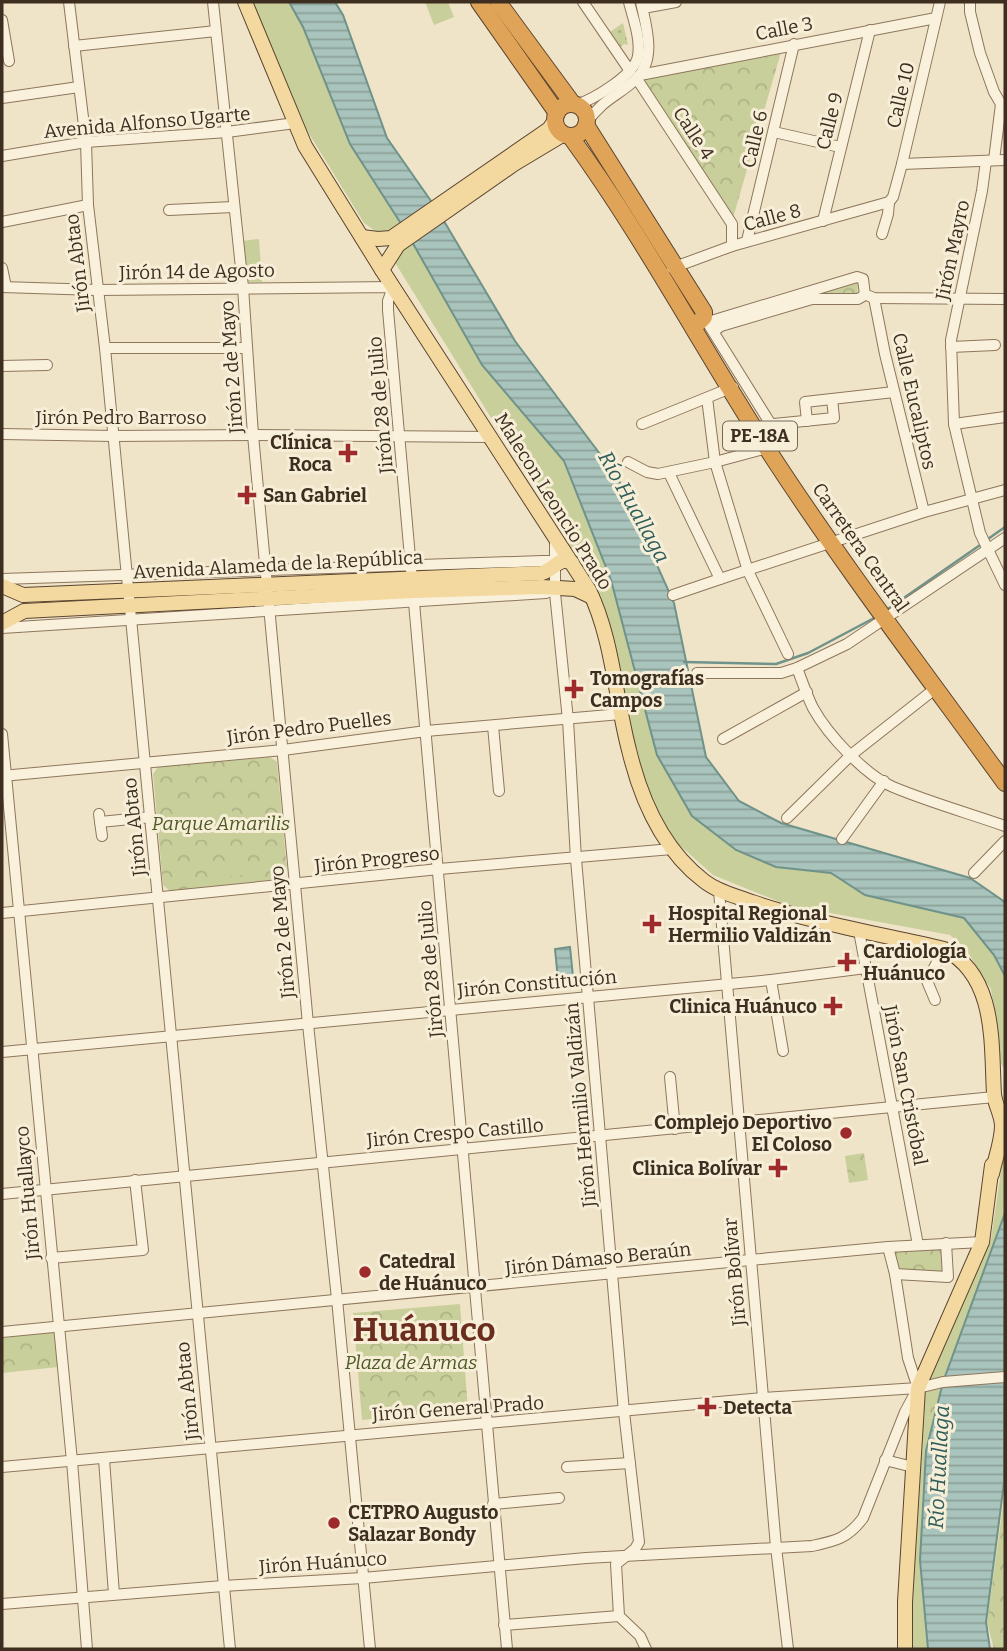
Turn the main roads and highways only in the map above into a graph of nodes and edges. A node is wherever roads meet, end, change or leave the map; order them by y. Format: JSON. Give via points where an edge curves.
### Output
{"nodes":[{"id":1,"x":245,"y":2,"type":"edge"},
{"id":2,"x":479,"y":2,"type":"edge"},
{"id":3,"x":498,"y":2,"type":"edge"},
{"id":4,"x":574,"y":105,"type":"junction"},
{"id":5,"x":557,"y":116,"type":"junction"},
{"id":6,"x":587,"y":124,"type":"junction"},
{"id":7,"x":567,"y":135,"type":"junction"},
{"id":8,"x":482,"y":182,"type":"junction"},
{"id":9,"x":362,"y":237,"type":"junction"},
{"id":10,"x":395,"y":241,"type":"junction"},
{"id":11,"x":382,"y":270,"type":"junction"},
{"id":12,"x":705,"y":324,"type":"junction"},
{"id":13,"x":572,"y":563,"type":"junction"},
{"id":14,"x":413,"y":584,"type":"junction"},
{"id":15,"x":2,"y":586,"type":"edge"},
{"id":16,"x":593,"y":598,"type":"junction"},
{"id":17,"x":130,"y":606,"type":"junction"},
{"id":18,"x":2,"y":626,"type":"edge"},
{"id":19,"x":1005,"y":783,"type":"edge"},
{"id":20,"x":1000,"y":1072,"type":"edge"},
{"id":21,"x":999,"y":1095,"type":"edge"},
{"id":22,"x":905,"y":1649,"type":"edge"}],
"edges":[{"from":1,"to":9,"type":"main road","name":"Malecon Leoncio Prado","via":[[305,146]]},
{"from":2,"to":5,"type":"highway"},
{"from":3,"to":4,"type":"highway"},
{"from":4,"to":5,"type":"highway","via":[[567,105]]},
{"from":4,"to":6,"type":"highway","via":[[585,111]]},
{"from":5,"to":7,"type":"highway","via":[[559,130]]},
{"from":5,"to":8,"type":"main road","via":[[549,129]]},
{"from":6,"to":7,"type":"highway","via":[[580,134]]},
{"from":6,"to":12,"type":"highway","name":"Carretera Central","number":"PE-18A","via":[[704,312]]},
{"from":7,"to":8,"type":"main road"},
{"from":7,"to":12,"type":"highway","name":"Carretera Central","number":"PE-18A","via":[[603,181],[661,274]]},
{"from":8,"to":10,"type":"main road"},
{"from":9,"to":10,"type":"main road"},
{"from":9,"to":11,"type":"main road","name":"Malecon Leoncio Prado"},
{"from":10,"to":11,"type":"main road"},
{"from":11,"to":13,"type":"main road","name":"Malecon Leoncio Prado"},
{"from":12,"to":19,"type":"highway","name":"Carretera Central","number":"PE-18A","via":[[762,425],[767,448],[830,543]]},
{"from":13,"to":14,"type":"main road","name":"Avenida Alameda de la República","via":[[566,560],[542,573]]},
{"from":13,"to":16,"type":"main road","name":"Malecon Leoncio Prado"},
{"from":14,"to":16,"type":"main road","name":"Avenida Alameda de la República","via":[[575,589]]},
{"from":14,"to":17,"type":"main road","name":"Avenida Alameda de la República","via":[[268,591]]},
{"from":15,"to":17,"type":"main road","name":"Avenida Alameda de la República","via":[[23,595]]},
{"from":16,"to":20,"type":"main road","name":"Malecon Leoncio Prado","via":[[606,634],[638,783],[672,849],[719,891],[769,908],[944,949],[956,956],[985,995]]},
{"from":17,"to":18,"type":"main road","name":"Avenida Alameda de la República","via":[[24,611]]},
{"from":20,"to":21,"type":"main road"},
{"from":21,"to":22,"type":"main road","via":[[1002,1125],[982,1242],[918,1388]]}]}
